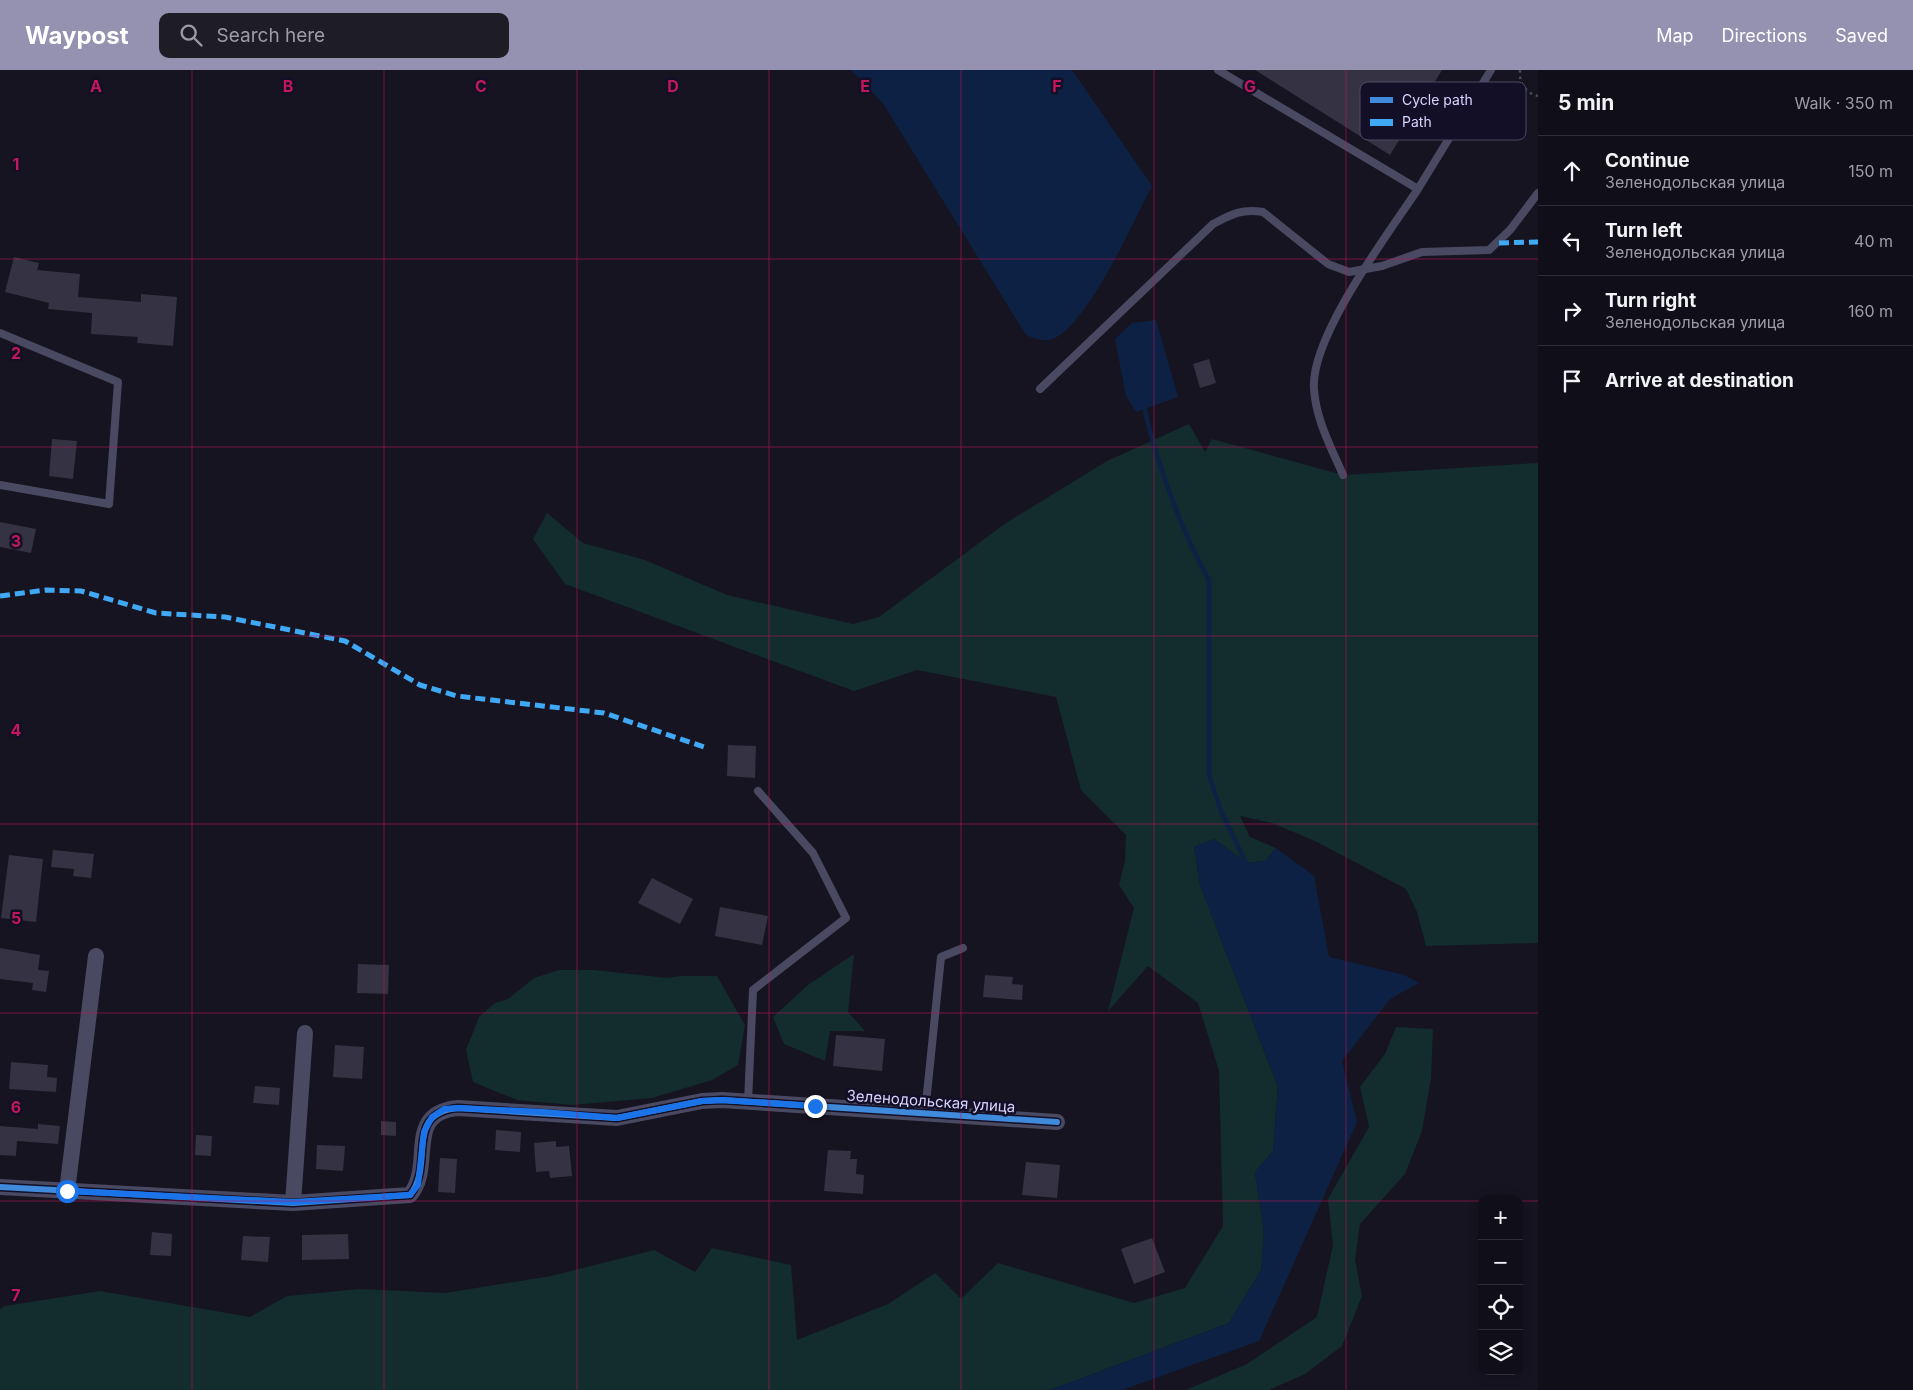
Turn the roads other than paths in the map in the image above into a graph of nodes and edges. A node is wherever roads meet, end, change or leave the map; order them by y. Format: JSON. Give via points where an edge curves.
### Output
{"nodes":[{"id":1,"x":1218,"y":70,"type":"edge"},
{"id":2,"x":1491,"y":70,"type":"edge"},
{"id":3,"x":1484,"y":82,"type":"edge"},
{"id":4,"x":1448,"y":140,"type":"edge"},
{"id":5,"x":1418,"y":189,"type":"junction"},
{"id":6,"x":1538,"y":193,"type":"edge"},
{"id":7,"x":1365,"y":270,"type":"junction"},
{"id":8,"x":0,"y":333,"type":"edge"},
{"id":9,"x":1040,"y":389,"type":"dead end"},
{"id":10,"x":1343,"y":475,"type":"dead end"},
{"id":11,"x":0,"y":486,"type":"edge"},
{"id":12,"x":758,"y":791,"type":"dead end"},
{"id":13,"x":964,"y":948,"type":"dead end"},
{"id":14,"x":96,"y":956,"type":"dead end"},
{"id":15,"x":305,"y":1033,"type":"dead end"},
{"id":16,"x":748,"y":1102,"type":"junction"},
{"id":17,"x":925,"y":1113,"type":"junction"},
{"id":18,"x":1057,"y":1122,"type":"dead end"},
{"id":19,"x":0,"y":1187,"type":"edge"},
{"id":20,"x":67,"y":1191,"type":"junction"},
{"id":21,"x":293,"y":1202,"type":"junction"}],
"edges":[{"from":1,"to":5,"type":"lane"},
{"from":2,"to":3,"type":"lane"},
{"from":4,"to":5,"type":"lane"},
{"from":5,"to":7,"type":"lane"},
{"from":6,"to":7,"type":"lane","via":[[1510,230],[1489,250],[1422,252]]},
{"from":7,"to":9,"type":"lane","via":[[1349,272],[1328,264],[1267,215],[1252,210],[1238,211],[1213,224]]},
{"from":7,"to":10,"type":"lane","via":[[1344,301],[1319,356],[1313,387],[1317,417]]},
{"from":8,"to":11,"type":"lane","via":[[118,382],[108,504]]},
{"from":12,"to":16,"type":"lane","via":[[813,853],[846,918],[753,990]]},
{"from":13,"to":17,"type":"lane","via":[[941,957]]},
{"from":14,"to":20,"type":"street"},
{"from":15,"to":21,"type":"street"},
{"from":16,"to":17,"type":"street","name":"Зеленодольская улица"},
{"from":16,"to":21,"type":"street","name":"Зеленодольская улица","via":[[702,1101],[617,1118],[444,1109],[432,1117],[424,1132],[418,1185],[410,1195]]},
{"from":17,"to":18,"type":"street","name":"Зеленодольская улица"},
{"from":19,"to":20,"type":"street","name":"Зеленодольская улица"},
{"from":20,"to":21,"type":"street","name":"Зеленодольская улица"}]}
